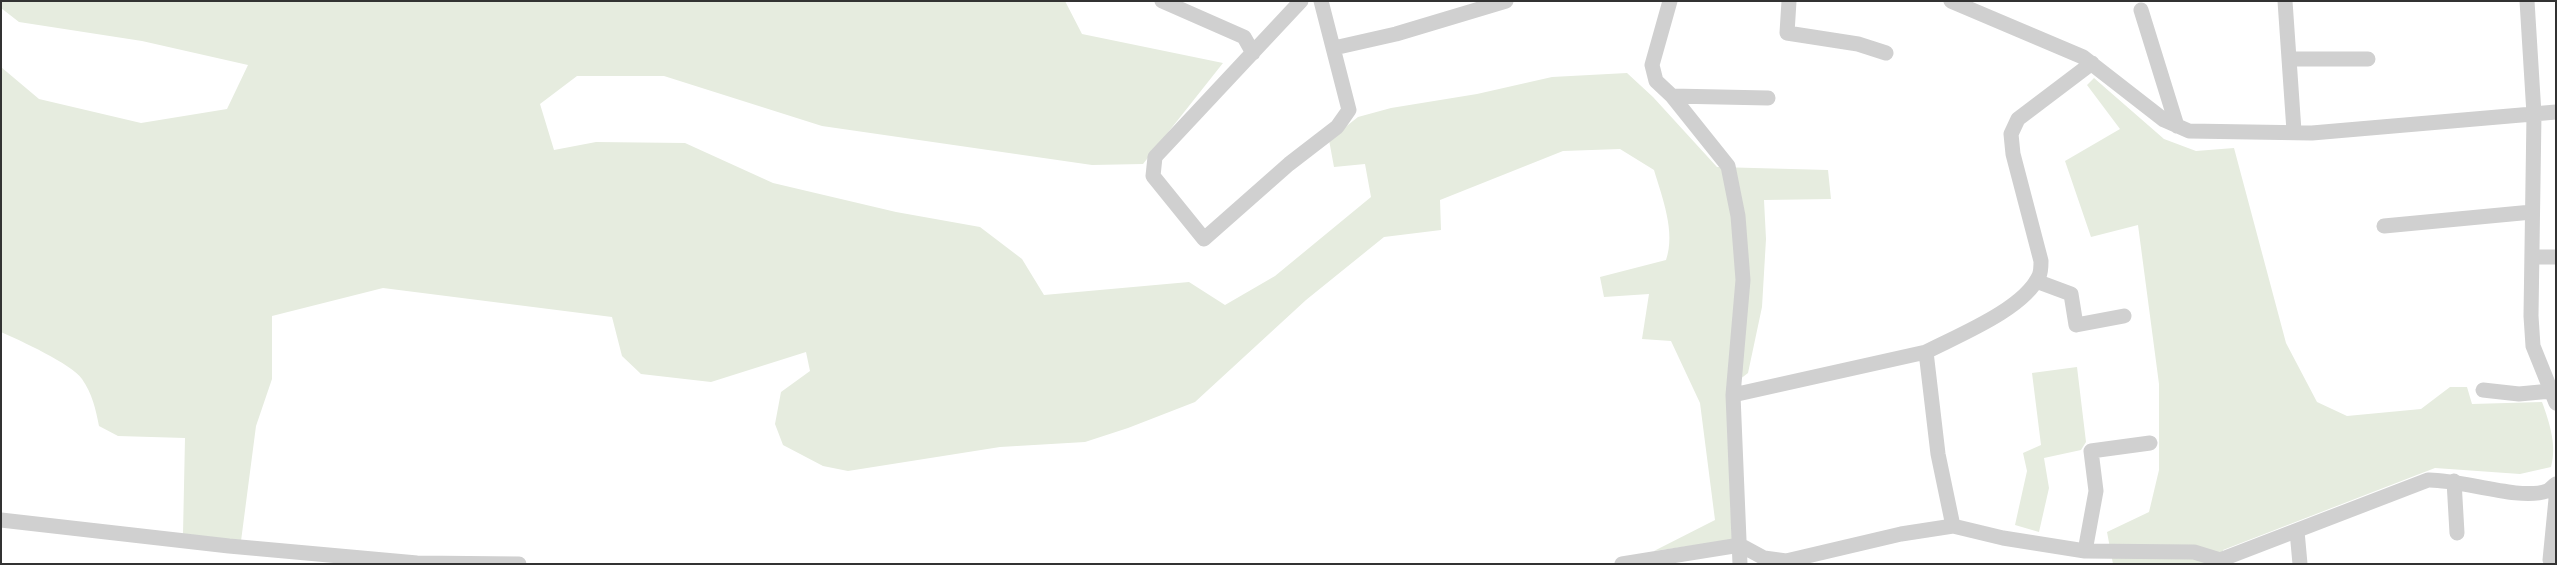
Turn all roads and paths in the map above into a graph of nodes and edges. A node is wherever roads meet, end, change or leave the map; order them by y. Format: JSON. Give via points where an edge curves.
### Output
{"nodes":[{"id":1,"x":1162,"y":1,"type":"edge"},
{"id":2,"x":1301,"y":1,"type":"edge"},
{"id":3,"x":1321,"y":1,"type":"edge"},
{"id":4,"x":1506,"y":1,"type":"edge"},
{"id":5,"x":1670,"y":1,"type":"edge"},
{"id":6,"x":1789,"y":1,"type":"edge"},
{"id":7,"x":1951,"y":1,"type":"edge"},
{"id":8,"x":2285,"y":1,"type":"edge"},
{"id":9,"x":2527,"y":1,"type":"edge"},
{"id":10,"x":2142,"y":10,"type":"dead end"},
{"id":11,"x":1334,"y":48,"type":"junction"},
{"id":12,"x":1253,"y":53,"type":"junction"},
{"id":13,"x":1886,"y":53,"type":"dead end"},
{"id":14,"x":2368,"y":59,"type":"dead end"},
{"id":15,"x":2289,"y":60,"type":"junction"},
{"id":16,"x":2092,"y":63,"type":"junction"},
{"id":17,"x":1672,"y":96,"type":"junction"},
{"id":18,"x":1768,"y":98,"type":"dead end"},
{"id":19,"x":2556,"y":112,"type":"edge"},
{"id":20,"x":2534,"y":114,"type":"junction"},
{"id":21,"x":2177,"y":126,"type":"junction"},
{"id":22,"x":2294,"y":131,"type":"junction"},
{"id":23,"x":2532,"y":212,"type":"junction"},
{"id":24,"x":2384,"y":226,"type":"dead end"},
{"id":25,"x":2532,"y":257,"type":"junction"},
{"id":26,"x":2556,"y":257,"type":"edge"},
{"id":27,"x":2036,"y":280,"type":"junction"},
{"id":28,"x":2124,"y":316,"type":"dead end"},
{"id":29,"x":1926,"y":352,"type":"junction"},
{"id":30,"x":2483,"y":390,"type":"dead end"},
{"id":31,"x":1733,"y":395,"type":"junction"},
{"id":32,"x":2553,"y":397,"type":"edge"},
{"id":33,"x":2150,"y":443,"type":"dead end"},
{"id":34,"x":2454,"y":481,"type":"junction"},
{"id":35,"x":2556,"y":484,"type":"edge"},
{"id":36,"x":2556,"y":499,"type":"edge"},
{"id":37,"x":1,"y":520,"type":"edge"},
{"id":38,"x":1953,"y":526,"type":"junction"},
{"id":39,"x":2297,"y":530,"type":"junction"},
{"id":40,"x":2457,"y":533,"type":"dead end"},
{"id":41,"x":1740,"y":544,"type":"junction"},
{"id":42,"x":2085,"y":551,"type":"junction"},
{"id":43,"x":2550,"y":560,"type":"dead end"},
{"id":44,"x":2220,"y":562,"type":"edge"},
{"id":45,"x":519,"y":564,"type":"edge"},
{"id":46,"x":1622,"y":564,"type":"edge"},
{"id":47,"x":1740,"y":564,"type":"edge"},
{"id":48,"x":2300,"y":564,"type":"edge"}],
"edges":[{"from":1,"to":12,"type":"street","via":[[1244,37]]},
{"from":2,"to":12,"type":"street"},
{"from":3,"to":11,"type":"street"},
{"from":4,"to":11,"type":"street","via":[[1396,34]]},
{"from":5,"to":17,"type":"street","via":[[1652,65],[1656,81]]},
{"from":6,"to":13,"type":"street","via":[[1787,33],[1858,44]]},
{"from":7,"to":16,"type":"street"},
{"from":8,"to":15,"type":"street"},
{"from":9,"to":20,"type":"street"},
{"from":10,"to":21,"type":"street"},
{"from":11,"to":12,"type":"street","via":[[1349,110],[1337,127],[1289,164],[1204,239],[1153,176],[1155,157]]},
{"from":14,"to":15,"type":"street"},
{"from":15,"to":22,"type":"street"},
{"from":16,"to":21,"type":"street","via":[[2164,120]]},
{"from":16,"to":27,"type":"street","via":[[2018,119],[2011,134],[2013,154],[2041,261],[2040,275]]},
{"from":17,"to":18,"type":"street"},
{"from":17,"to":31,"type":"street","via":[[1728,166],[1738,216],[1743,280]]},
{"from":19,"to":20,"type":"street"},
{"from":20,"to":22,"type":"street","via":[[2312,133]]},
{"from":20,"to":23,"type":"street"},
{"from":21,"to":22,"type":"street","via":[[2189,131]]},
{"from":23,"to":24,"type":"street"},
{"from":23,"to":25,"type":"street"},
{"from":25,"to":26,"type":"street"},
{"from":25,"to":32,"type":"street","via":[[2533,346]]},
{"from":27,"to":28,"type":"street","via":[[2071,294],[2076,325]]},
{"from":27,"to":29,"type":"street","via":[[2013,306]]},
{"from":29,"to":31,"type":"street"},
{"from":29,"to":38,"type":"street","via":[[1938,454]]},
{"from":30,"to":32,"type":"street"},
{"from":31,"to":41,"type":"street"},
{"from":33,"to":42,"type":"street","via":[[2091,451],[2096,492]]},
{"from":34,"to":35,"type":"street","via":[[2520,493],[2547,491]]},
{"from":34,"to":39,"type":"street","via":[[2428,480]]},
{"from":34,"to":40,"type":"street"},
{"from":36,"to":43,"type":"street"},
{"from":37,"to":45,"type":"street","via":[[417,563]]},
{"from":38,"to":41,"type":"street","via":[[1901,534],[1786,561],[1764,558]]},
{"from":38,"to":42,"type":"street"},
{"from":39,"to":44,"type":"street"},
{"from":39,"to":48,"type":"street"},
{"from":41,"to":46,"type":"street"},
{"from":41,"to":47,"type":"street"},
{"from":42,"to":44,"type":"street","via":[[2194,552]]}]}
